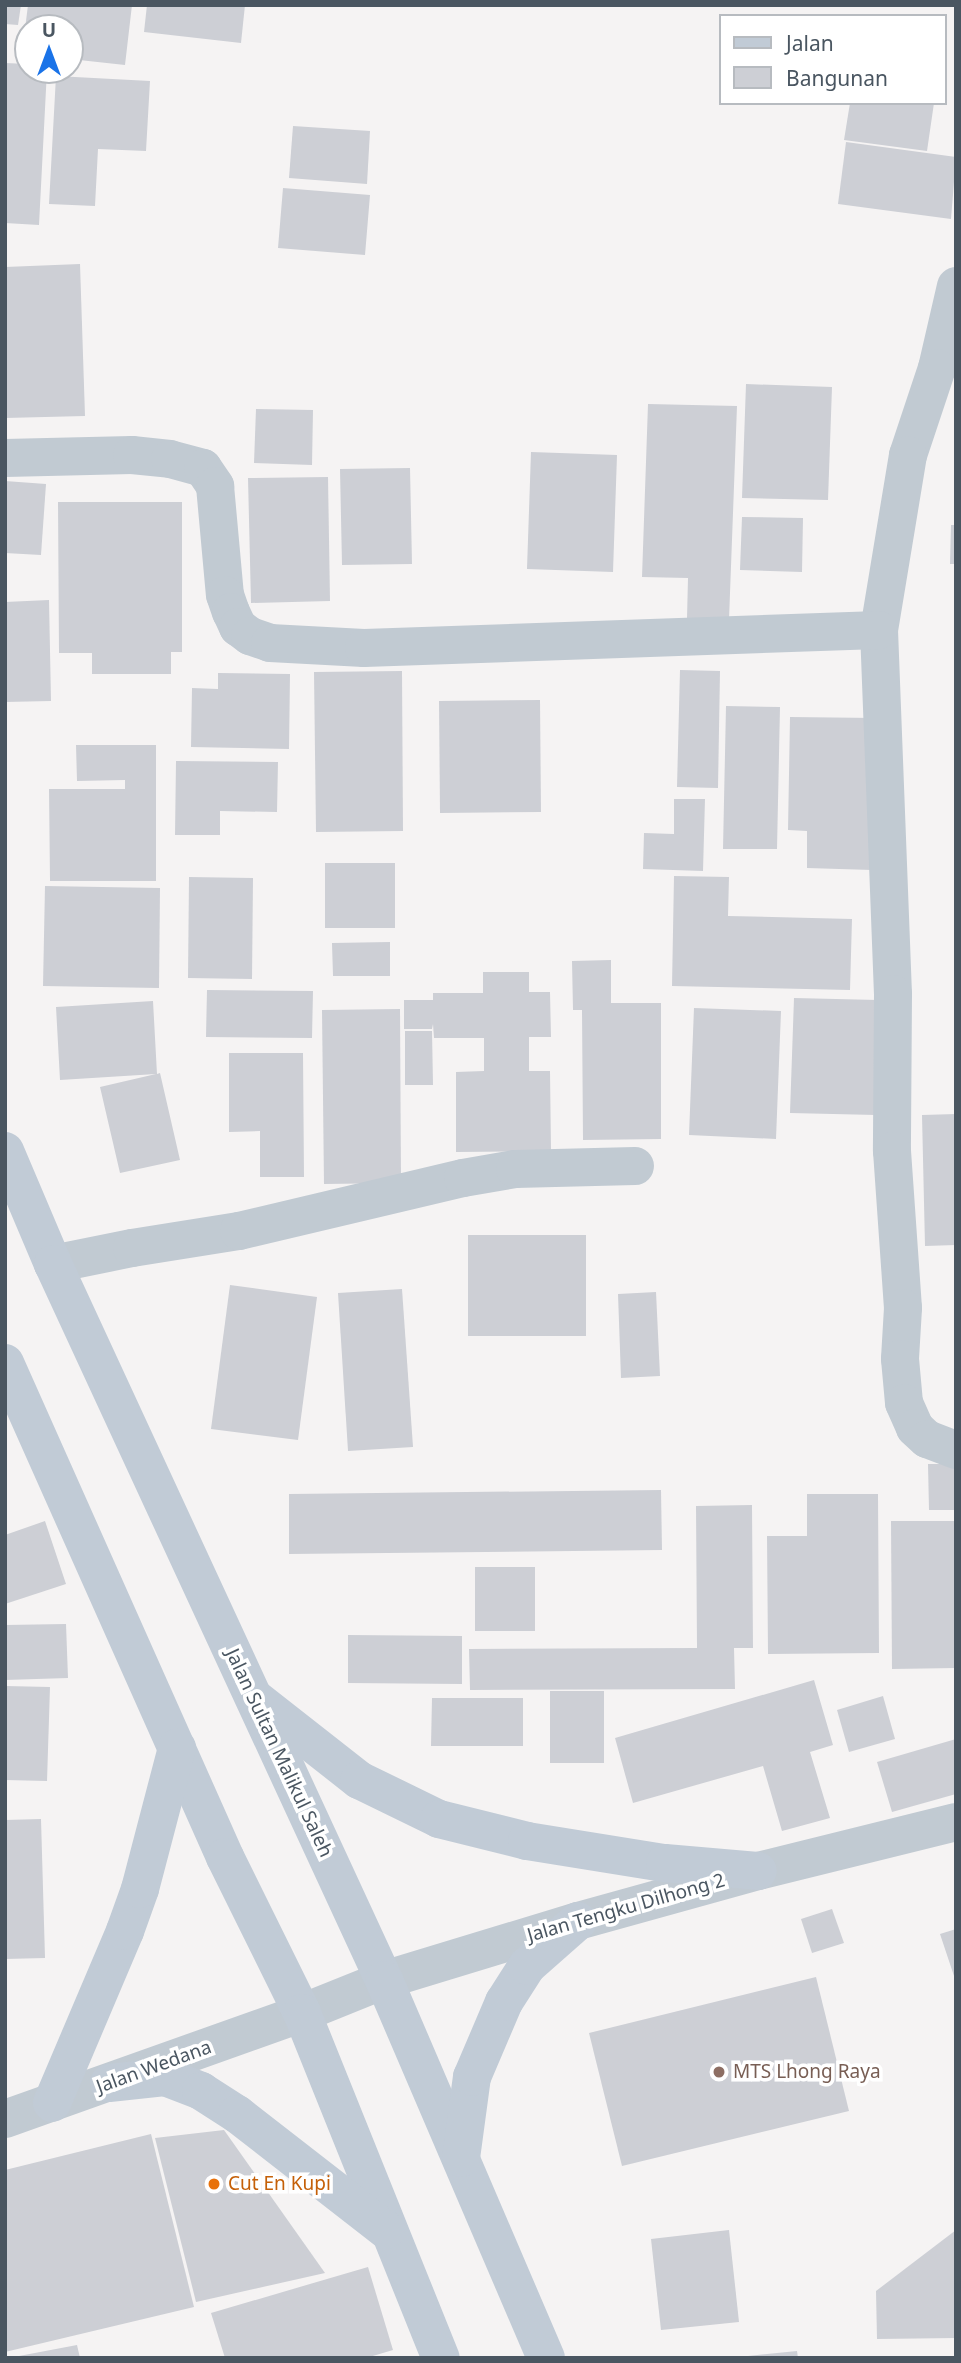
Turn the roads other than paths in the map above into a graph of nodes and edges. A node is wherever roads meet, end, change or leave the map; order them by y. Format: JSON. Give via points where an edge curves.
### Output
{"nodes":[{"id":1,"x":956,"y":286,"type":"edge"},
{"id":2,"x":5,"y":458,"type":"edge"},
{"id":3,"x":879,"y":630,"type":"junction"},
{"id":4,"x":5,"y":1151,"type":"edge"},
{"id":5,"x":635,"y":1166,"type":"dead end"},
{"id":6,"x":53,"y":1264,"type":"junction"},
{"id":7,"x":5,"y":1363,"type":"edge"},
{"id":8,"x":956,"y":1450,"type":"edge"},
{"id":9,"x":252,"y":1697,"type":"junction"},
{"id":10,"x":177,"y":1748,"type":"junction"},
{"id":11,"x":956,"y":1822,"type":"edge"},
{"id":12,"x":758,"y":1871,"type":"junction"},
{"id":13,"x":578,"y":1920,"type":"junction"},
{"id":14,"x":384,"y":1980,"type":"junction"},
{"id":15,"x":302,"y":2013,"type":"junction"},
{"id":16,"x":109,"y":2083,"type":"junction"},
{"id":17,"x":52,"y":2103,"type":"junction"},
{"id":18,"x":5,"y":2119,"type":"edge"},
{"id":19,"x":461,"y":2159,"type":"junction"},
{"id":20,"x":388,"y":2231,"type":"junction"},
{"id":21,"x":441,"y":2358,"type":"edge"},
{"id":22,"x":546,"y":2358,"type":"edge"}],
"edges":[{"from":1,"to":3,"type":"street","via":[[937,368],[908,455]]},
{"from":2,"to":3,"type":"street","via":[[132,455],[170,458],[203,468],[215,486],[225,595],[231,612],[238,627],[270,643],[364,648]]},
{"from":3,"to":8,"type":"street","via":[[893,994],[892,1151],[903,1308],[900,1359],[904,1403],[915,1428],[927,1439]]},
{"from":4,"to":6,"type":"main road","name":"Jalan Sultan Malikul Saleh"},
{"from":5,"to":6,"type":"street","via":[[515,1169],[239,1231]]},
{"from":6,"to":9,"type":"main road","name":"Jalan Sultan Malikul Saleh"},
{"from":7,"to":10,"type":"main road"},
{"from":9,"to":12,"type":"main road","via":[[359,1780],[439,1819],[527,1841],[665,1863]]},
{"from":9,"to":14,"type":"main road","name":"Jalan Sultan Malikul Saleh"},
{"from":10,"to":15,"type":"main road"},
{"from":10,"to":17,"type":"main road","via":[[140,1889]]},
{"from":11,"to":12,"type":"street","name":"Jalan Tengku Dilhong 2"},
{"from":12,"to":13,"type":"street","name":"Jalan Tengku Dilhong 2"},
{"from":13,"to":14,"type":"street","name":"Jalan Tengku Dilhong 2"},
{"from":13,"to":19,"type":"main road","via":[[527,1966],[504,2002],[472,2077]]},
{"from":14,"to":15,"type":"street","name":"Jalan Tengku Dilhong 2"},
{"from":14,"to":19,"type":"main road","name":"Jalan Sultan Malikul Saleh"},
{"from":15,"to":16,"type":"street","name":"Jalan Wedana"},
{"from":15,"to":20,"type":"main road"},
{"from":16,"to":17,"type":"street","name":"Jalan Wedana"},
{"from":16,"to":20,"type":"main road","via":[[165,2077],[201,2091]]},
{"from":17,"to":18,"type":"street","name":"Jalan Wedana"},
{"from":19,"to":22,"type":"main road","name":"Jalan Sultan Malikul Saleh"},
{"from":20,"to":21,"type":"main road"}]}
